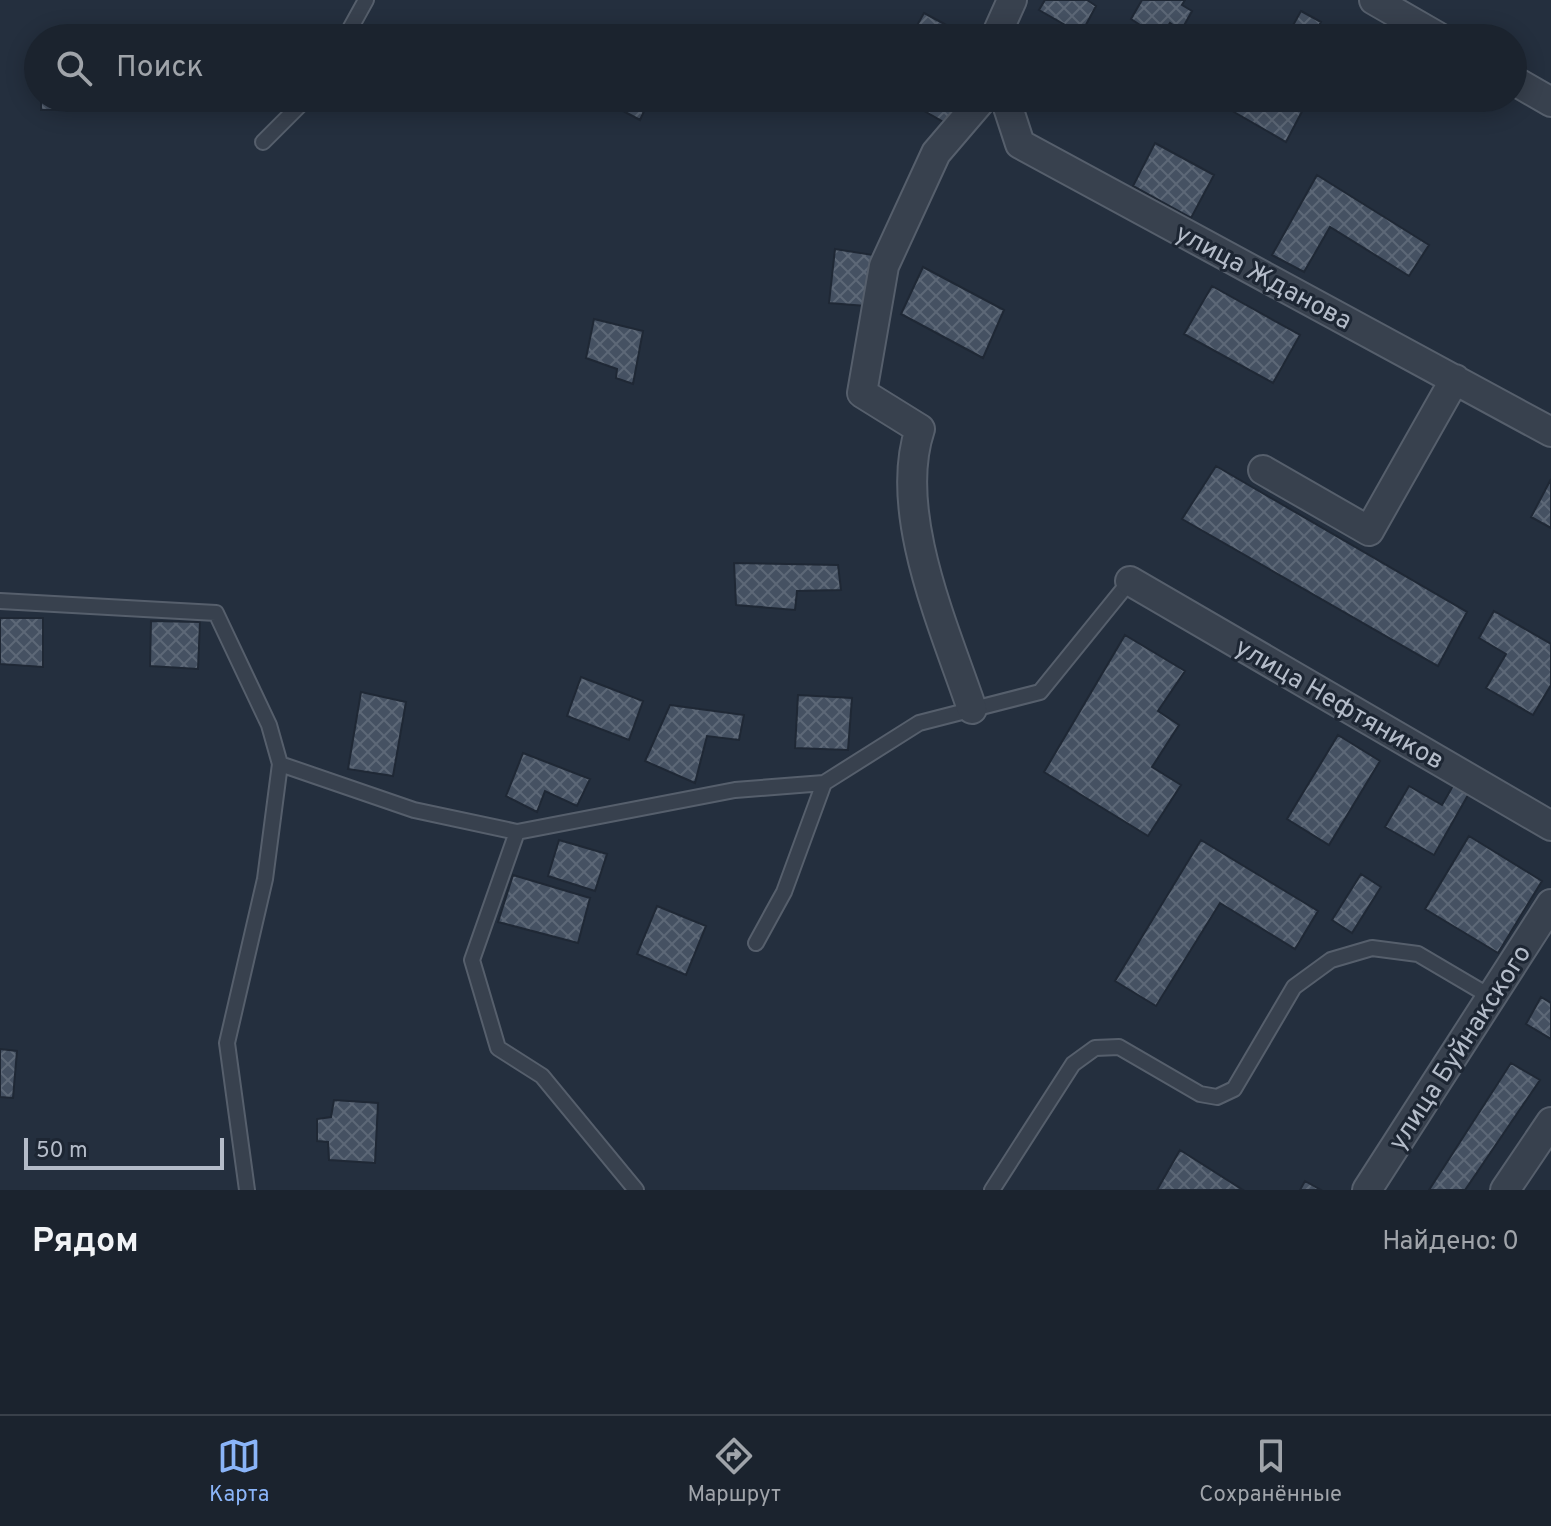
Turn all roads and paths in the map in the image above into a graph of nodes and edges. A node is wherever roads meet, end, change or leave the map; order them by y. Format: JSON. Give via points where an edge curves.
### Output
{"nodes":[{"id":1,"x":366,"y":0,"type":"edge"},
{"id":2,"x":1012,"y":0,"type":"edge"},
{"id":3,"x":1374,"y":0,"type":"edge"},
{"id":4,"x":353,"y":24,"type":"edge"},
{"id":5,"x":1001,"y":24,"type":"edge"},
{"id":6,"x":1416,"y":24,"type":"edge"},
{"id":7,"x":1527,"y":88,"type":"edge"},
{"id":8,"x":1551,"y":102,"type":"edge"},
{"id":9,"x":293,"y":112,"type":"edge"},
{"id":10,"x":971,"y":112,"type":"edge"},
{"id":11,"x":1010,"y":112,"type":"edge"},
{"id":12,"x":263,"y":142,"type":"dead end"},
{"id":13,"x":1455,"y":379,"type":"junction"},
{"id":14,"x":1551,"y":432,"type":"edge"},
{"id":15,"x":1263,"y":470,"type":"dead end"},
{"id":16,"x":1130,"y":581,"type":"joint"},
{"id":17,"x":0,"y":601,"type":"edge"},
{"id":18,"x":972,"y":709,"type":"junction"},
{"id":19,"x":280,"y":764,"type":"junction"},
{"id":20,"x":824,"y":783,"type":"junction"},
{"id":21,"x":1551,"y":826,"type":"edge"},
{"id":22,"x":517,"y":832,"type":"junction"},
{"id":23,"x":1551,"y":904,"type":"edge"},
{"id":24,"x":756,"y":943,"type":"dead end"},
{"id":25,"x":1491,"y":997,"type":"junction"},
{"id":26,"x":1551,"y":1122,"type":"edge"},
{"id":27,"x":247,"y":1190,"type":"edge"},
{"id":28,"x":636,"y":1190,"type":"edge"},
{"id":29,"x":992,"y":1190,"type":"edge"},
{"id":30,"x":1367,"y":1190,"type":"edge"},
{"id":31,"x":1505,"y":1190,"type":"edge"}],
"edges":[{"from":1,"to":4,"type":"lane"},
{"from":2,"to":5,"type":"street"},
{"from":3,"to":6,"type":"street"},
{"from":7,"to":8,"type":"street"},
{"from":9,"to":12,"type":"lane"},
{"from":10,"to":18,"type":"street","via":[[936,153],[884,266],[862,393],[920,429],[911,455],[928,585]]},
{"from":11,"to":13,"type":"street","name":"улица Жданова","via":[[1020,144]]},
{"from":13,"to":14,"type":"street","name":"улица Жданова"},
{"from":13,"to":15,"type":"street","via":[[1369,531]]},
{"from":16,"to":18,"type":"lane","via":[[1040,692]]},
{"from":16,"to":21,"type":"street","name":"улица Нефтяников"},
{"from":17,"to":19,"type":"lane","via":[[216,613],[269,725]]},
{"from":18,"to":20,"type":"lane","via":[[919,723]]},
{"from":19,"to":22,"type":"lane","via":[[414,810]]},
{"from":19,"to":27,"type":"lane","via":[[265,879],[227,1043]]},
{"from":20,"to":22,"type":"lane","via":[[735,790]]},
{"from":20,"to":24,"type":"lane","via":[[784,892]]},
{"from":22,"to":28,"type":"lane","via":[[472,960],[498,1048],[542,1076]]},
{"from":23,"to":25,"type":"street","name":"улица Буйнакского"},
{"from":25,"to":29,"type":"lane","via":[[1418,954],[1372,948],[1331,960],[1294,987],[1234,1089],[1217,1097],[1200,1094],[1119,1047],[1095,1048],[1073,1064]]},
{"from":25,"to":30,"type":"street","name":"улица Буйнакского"},
{"from":26,"to":31,"type":"street"}]}
